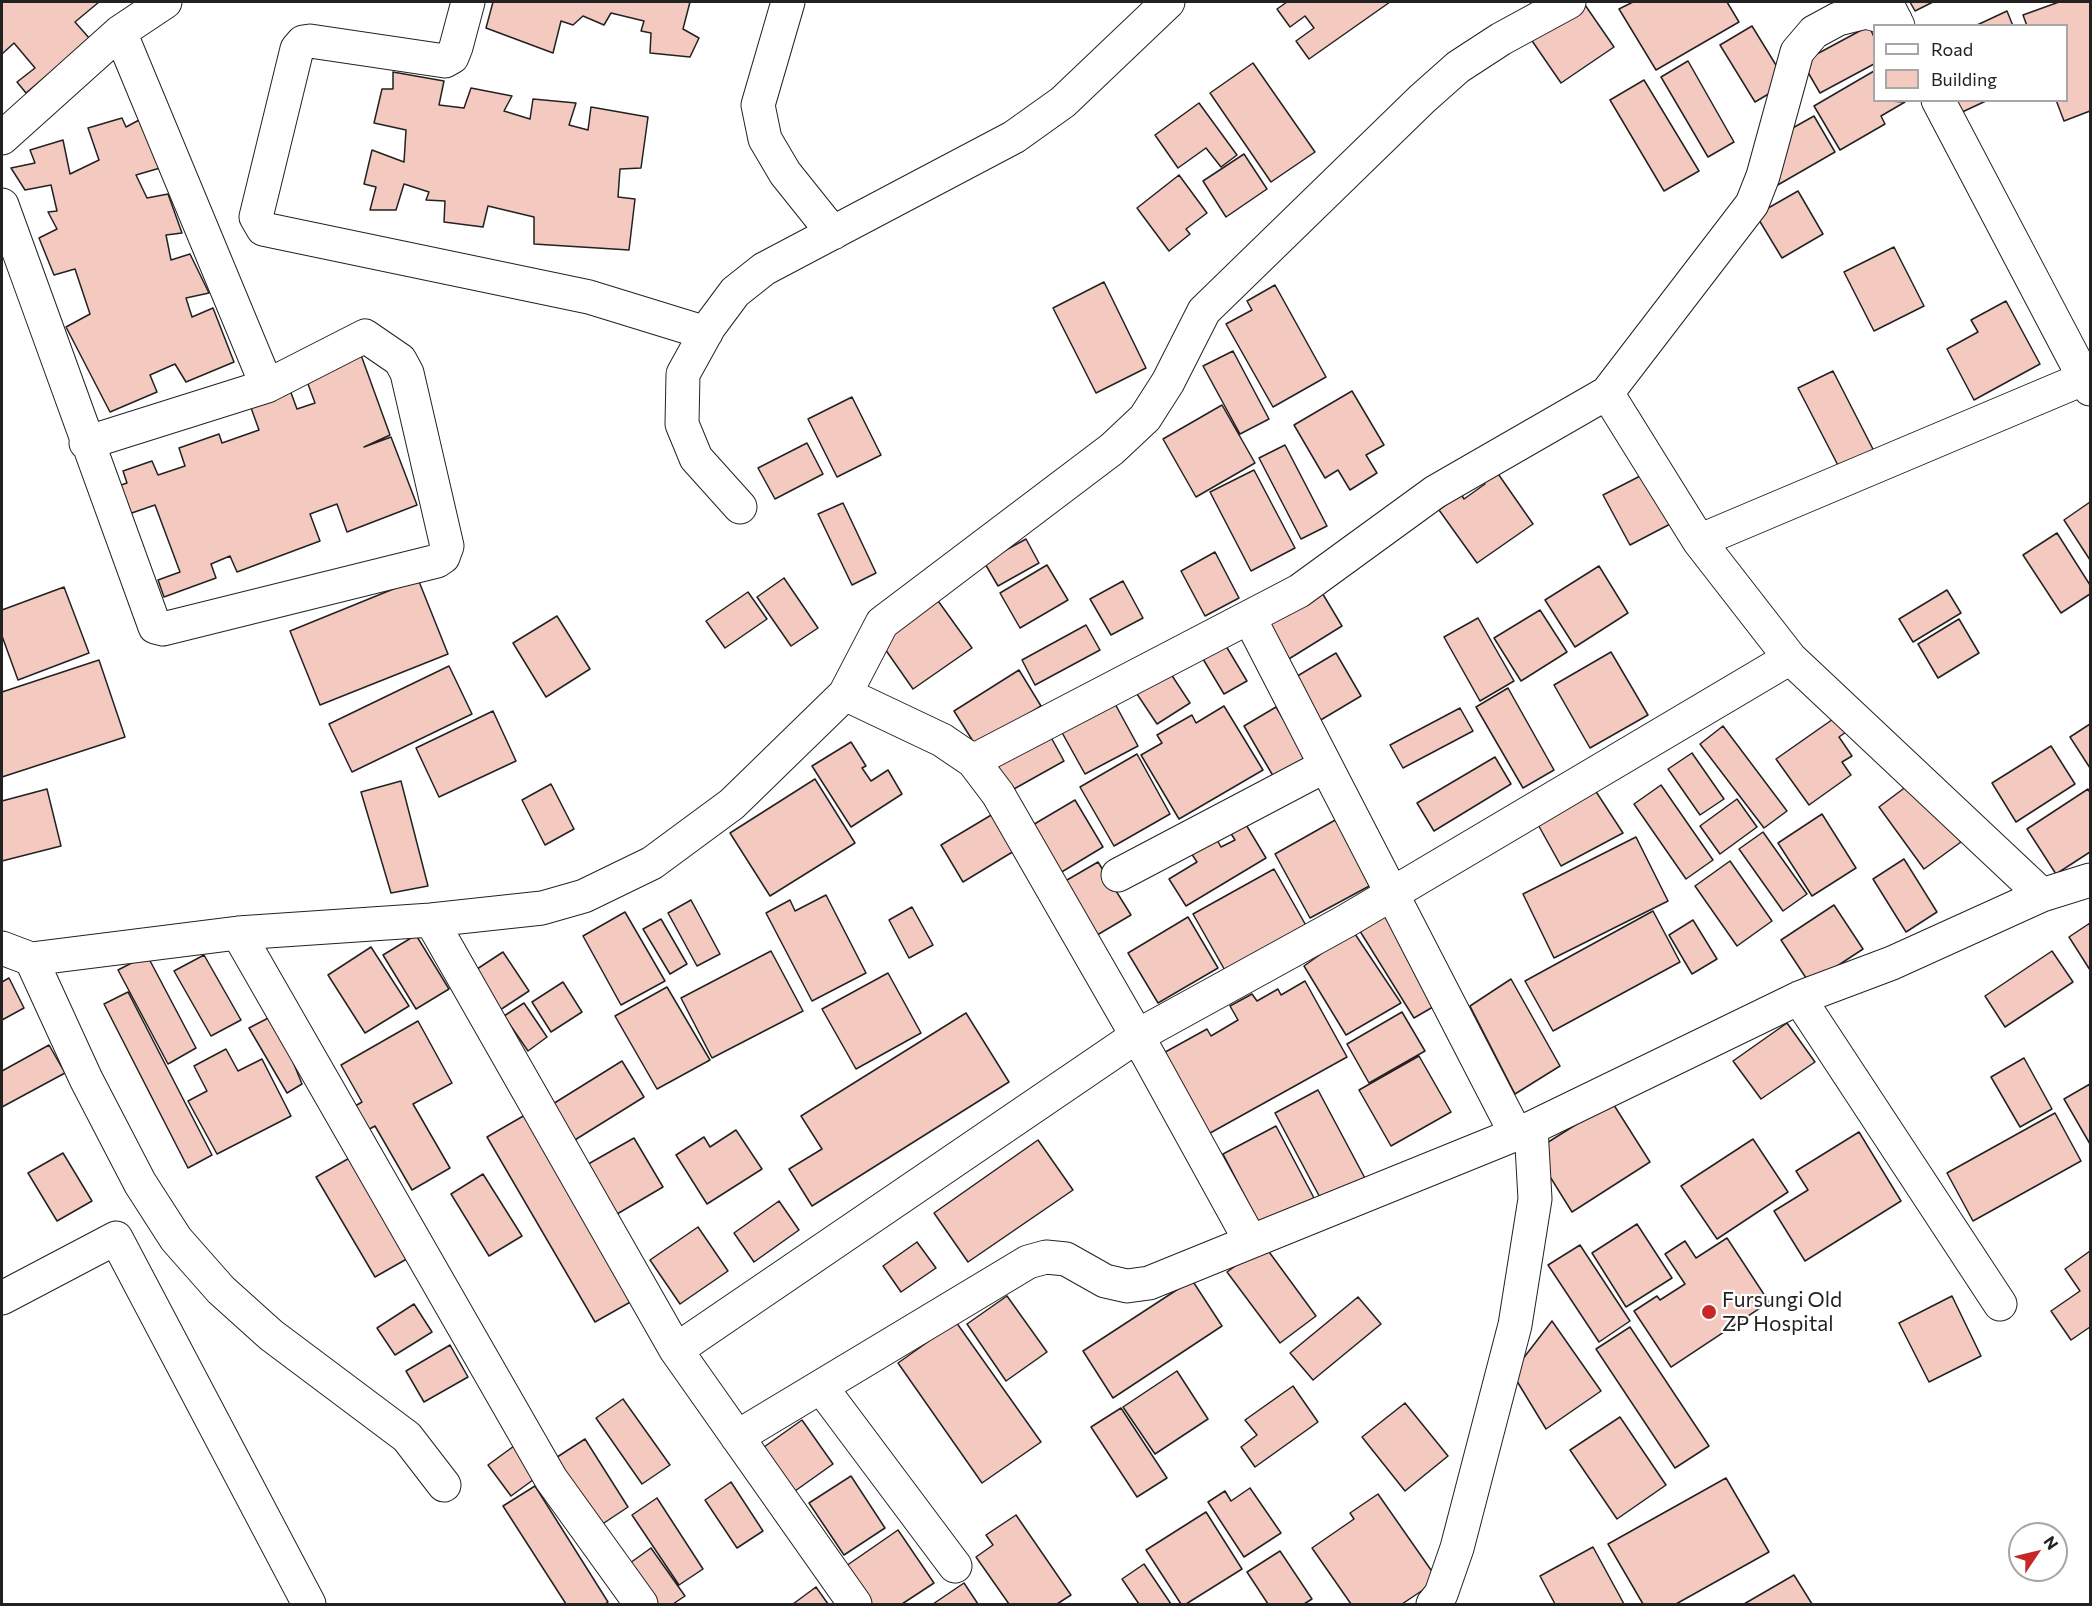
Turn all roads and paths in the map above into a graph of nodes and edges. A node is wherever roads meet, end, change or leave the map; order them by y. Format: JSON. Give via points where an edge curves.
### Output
{"nodes":[{"id":1,"x":165,"y":2,"type":"edge"},
{"id":2,"x":468,"y":2,"type":"edge"},
{"id":3,"x":788,"y":2,"type":"edge"},
{"id":4,"x":1168,"y":2,"type":"edge"},
{"id":5,"x":1569,"y":2,"type":"edge"},
{"id":6,"x":1893,"y":16,"type":"edge"},
{"id":7,"x":120,"y":32,"type":"junction"},
{"id":8,"x":1939,"y":102,"type":"edge"},
{"id":9,"x":2,"y":138,"type":"edge"},
{"id":10,"x":2,"y":205,"type":"edge"},
{"id":11,"x":833,"y":232,"type":"junction"},
{"id":12,"x":706,"y":333,"type":"junction"},
{"id":13,"x":2088,"y":383,"type":"edge"},
{"id":14,"x":267,"y":386,"type":"junction"},
{"id":15,"x":1607,"y":393,"type":"junction"},
{"id":16,"x":86,"y":443,"type":"junction"},
{"id":17,"x":740,"y":507,"type":"dead end"},
{"id":18,"x":1698,"y":541,"type":"junction"},
{"id":19,"x":1249,"y":617,"type":"junction"},
{"id":20,"x":1790,"y":658,"type":"junction"},
{"id":21,"x":845,"y":694,"type":"junction"},
{"id":22,"x":973,"y":761,"type":"junction"},
{"id":23,"x":1325,"y":766,"type":"junction"},
{"id":24,"x":1118,"y":875,"type":"dead end"},
{"id":25,"x":2091,"y":880,"type":"edge"},
{"id":26,"x":1393,"y":893,"type":"junction"},
{"id":27,"x":2042,"y":895,"type":"junction"},
{"id":28,"x":431,"y":920,"type":"junction"},
{"id":29,"x":238,"y":933,"type":"junction"},
{"id":30,"x":16,"y":953,"type":"edge"},
{"id":31,"x":1799,"y":998,"type":"junction"},
{"id":32,"x":1137,"y":1036,"type":"junction"},
{"id":33,"x":1523,"y":1131,"type":"junction"},
{"id":34,"x":160,"y":1214,"type":"junction"},
{"id":35,"x":116,"y":1238,"type":"junction"},
{"id":36,"x":1250,"y":1240,"type":"junction"},
{"id":37,"x":2,"y":1298,"type":"edge"},
{"id":38,"x":2000,"y":1304,"type":"dead end"},
{"id":39,"x":676,"y":1350,"type":"junction"},
{"id":40,"x":821,"y":1387,"type":"junction"},
{"id":41,"x":738,"y":1437,"type":"junction"},
{"id":42,"x":444,"y":1485,"type":"dead end"},
{"id":43,"x":955,"y":1566,"type":"dead end"},
{"id":44,"x":1443,"y":1601,"type":"edge"},
{"id":45,"x":309,"y":1605,"type":"edge"},
{"id":46,"x":641,"y":1605,"type":"edge"},
{"id":47,"x":855,"y":1605,"type":"edge"}],
"edges":[{"from":1,"to":7,"type":"street"},
{"from":2,"to":12,"type":"street","via":[[456,47],[452,57],[445,60],[303,42],[297,49],[256,216],[258,223],[268,232],[589,297]]},
{"from":3,"to":11,"type":"street","via":[[758,105],[765,139],[785,173]]},
{"from":4,"to":11,"type":"street","via":[[1063,102],[1014,136]]},
{"from":5,"to":21,"type":"street","via":[[1458,67],[1422,99],[1204,311],[1168,382],[1144,418],[1112,448],[882,623]]},
{"from":6,"to":15,"type":"street","via":[[1866,12],[1838,19],[1814,32],[1797,52],[1752,204]]},
{"from":7,"to":9,"type":"street"},
{"from":7,"to":14,"type":"street"},
{"from":8,"to":13,"type":"street"},
{"from":10,"to":16,"type":"street"},
{"from":11,"to":12,"type":"street","via":[[764,269],[735,292]]},
{"from":12,"to":17,"type":"street","via":[[683,374],[682,424],[696,458]]},
{"from":13,"to":18,"type":"street"},
{"from":14,"to":16,"type":"street"},
{"from":14,"to":16,"type":"street","via":[[365,336],[400,360],[407,374],[447,546],[443,557],[158,629],[151,623]]},
{"from":15,"to":18,"type":"street"},
{"from":15,"to":19,"type":"street","via":[[1435,492],[1299,591]]},
{"from":18,"to":20,"type":"street"},
{"from":19,"to":22,"type":"street"},
{"from":19,"to":23,"type":"street"},
{"from":20,"to":26,"type":"street"},
{"from":20,"to":27,"type":"street"},
{"from":21,"to":22,"type":"street","via":[[942,740]]},
{"from":21,"to":28,"type":"street","via":[[732,804],[652,863],[584,896],[542,908]]},
{"from":22,"to":32,"type":"street","via":[[998,794]]},
{"from":23,"to":24,"type":"street"},
{"from":23,"to":26,"type":"street"},
{"from":25,"to":27,"type":"street"},
{"from":26,"to":32,"type":"street"},
{"from":26,"to":33,"type":"street"},
{"from":27,"to":31,"type":"street","via":[[1892,963]]},
{"from":28,"to":29,"type":"street"},
{"from":28,"to":39,"type":"street"},
{"from":29,"to":30,"type":"street"},
{"from":29,"to":46,"type":"street","via":[[550,1479]]},
{"from":30,"to":34,"type":"street"},
{"from":31,"to":33,"type":"street"},
{"from":31,"to":38,"type":"street"},
{"from":32,"to":36,"type":"street"},
{"from":32,"to":39,"type":"street"},
{"from":33,"to":36,"type":"street"},
{"from":33,"to":44,"type":"street","via":[[1535,1199],[1531,1237],[1515,1325]]},
{"from":34,"to":35,"type":"street"},
{"from":34,"to":42,"type":"street","via":[[176,1239],[221,1290],[271,1335],[407,1437]]},
{"from":35,"to":37,"type":"street"},
{"from":35,"to":45,"type":"street"},
{"from":36,"to":40,"type":"street","via":[[1179,1273],[1127,1286],[1105,1281],[1066,1259],[1046,1257],[1028,1262]]},
{"from":39,"to":41,"type":"street"},
{"from":40,"to":41,"type":"street"},
{"from":40,"to":43,"type":"street"},
{"from":41,"to":47,"type":"street"}]}
